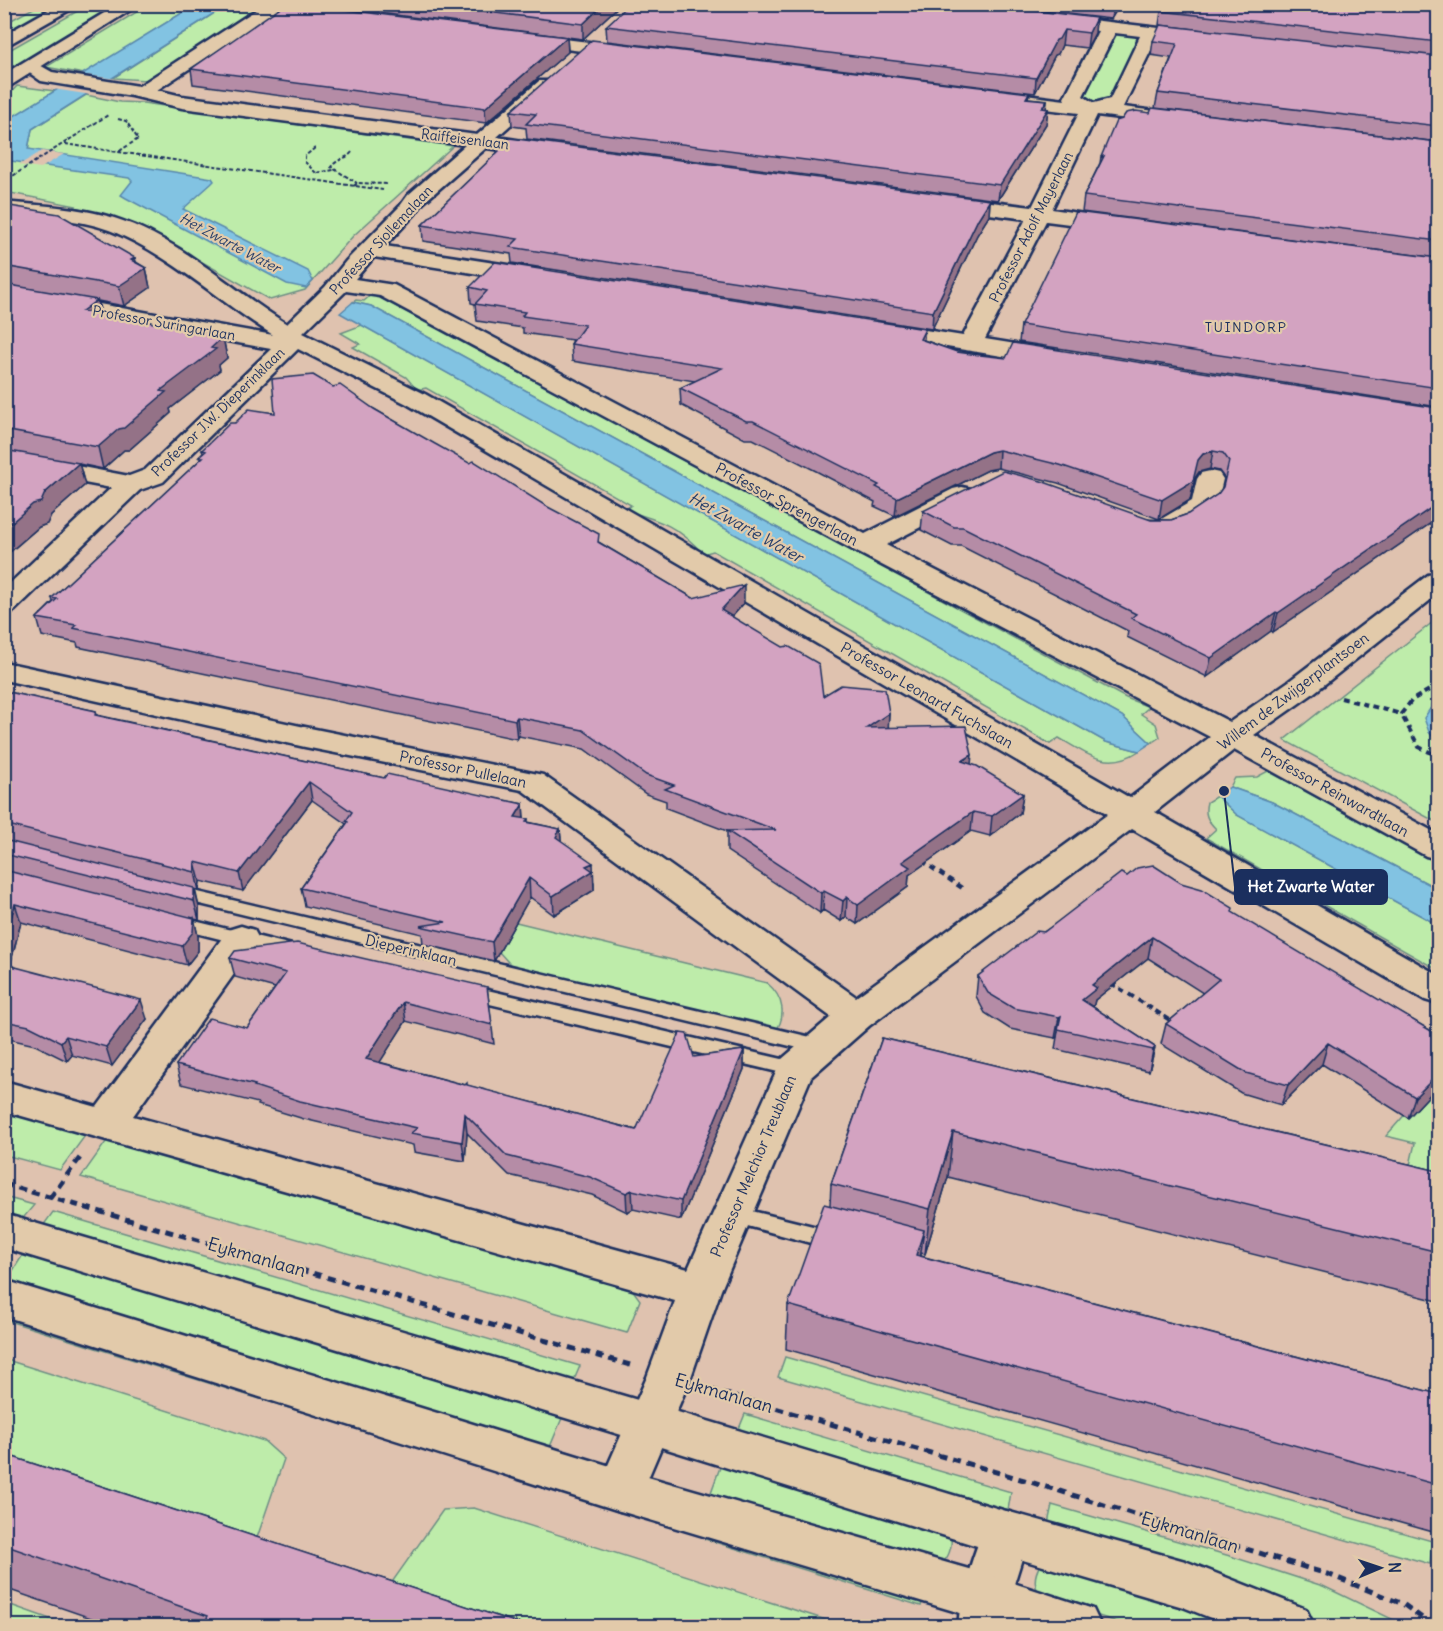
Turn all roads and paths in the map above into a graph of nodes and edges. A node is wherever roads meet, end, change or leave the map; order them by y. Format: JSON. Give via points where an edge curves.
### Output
{"nodes":[{"id":1,"x":72,"y":4,"type":"edge"},
{"id":2,"x":132,"y":4,"type":"edge"},
{"id":3,"x":274,"y":6,"type":"edge"},
{"id":4,"x":342,"y":17,"type":"edge"},
{"id":5,"x":1038,"y":19,"type":"edge"},
{"id":6,"x":1109,"y":27,"type":"junction"},
{"id":7,"x":1151,"y":32,"type":"junction"},
{"id":8,"x":605,"y":33,"type":"edge"},
{"id":9,"x":507,"y":37,"type":"edge"},
{"id":10,"x":1220,"y":40,"type":"edge"},
{"id":11,"x":4,"y":42,"type":"edge"},
{"id":12,"x":590,"y":47,"type":"junction"},
{"id":13,"x":648,"y":54,"type":"edge"},
{"id":14,"x":30,"y":67,"type":"junction"},
{"id":15,"x":4,"y":82,"type":"edge"},
{"id":16,"x":142,"y":92,"type":"junction"},
{"id":17,"x":986,"y":96,"type":"edge"},
{"id":18,"x":1090,"y":109,"type":"junction"},
{"id":19,"x":106,"y":116,"type":"junction"},
{"id":20,"x":1195,"y":121,"type":"edge"},
{"id":21,"x":482,"y":142,"type":"junction"},
{"id":22,"x":64,"y":144,"type":"junction"},
{"id":23,"x":316,"y":147,"type":"dead end"},
{"id":24,"x":355,"y":147,"type":"dead end"},
{"id":25,"x":118,"y":152,"type":"junction"},
{"id":26,"x":564,"y":152,"type":"edge"},
{"id":27,"x":334,"y":170,"type":"junction"},
{"id":28,"x":4,"y":180,"type":"edge"},
{"id":29,"x":357,"y":183,"type":"junction"},
{"id":30,"x":390,"y":183,"type":"dead end"},
{"id":31,"x":354,"y":186,"type":"junction"},
{"id":32,"x":419,"y":195,"type":"junction"},
{"id":33,"x":921,"y":199,"type":"edge"},
{"id":34,"x":4,"y":208,"type":"edge"},
{"id":35,"x":1039,"y":214,"type":"junction"},
{"id":36,"x":1133,"y":226,"type":"edge"},
{"id":37,"x":369,"y":250,"type":"junction"},
{"id":38,"x":558,"y":280,"type":"edge"},
{"id":39,"x":340,"y":283,"type":"junction"},
{"id":40,"x":4,"y":294,"type":"edge"},
{"id":41,"x":865,"y":327,"type":"edge"},
{"id":42,"x":293,"y":334,"type":"junction"},
{"id":43,"x":971,"y":344,"type":"junction"},
{"id":44,"x":1076,"y":360,"type":"edge"},
{"id":45,"x":4,"y":460,"type":"edge"},
{"id":46,"x":1210,"y":479,"type":"dead end"},
{"id":47,"x":989,"y":481,"type":"edge"},
{"id":48,"x":131,"y":484,"type":"junction"},
{"id":49,"x":1138,"y":522,"type":"edge"},
{"id":50,"x":865,"y":545,"type":"junction"},
{"id":51,"x":1438,"y":580,"type":"edge"},
{"id":52,"x":4,"y":605,"type":"edge"},
{"id":53,"x":4,"y":671,"type":"edge"},
{"id":54,"x":1438,"y":685,"type":"edge"},
{"id":55,"x":1300,"y":688,"type":"junction"},
{"id":56,"x":1401,"y":714,"type":"junction"},
{"id":57,"x":1232,"y":736,"type":"junction"},
{"id":58,"x":1438,"y":756,"type":"edge"},
{"id":59,"x":1140,"y":807,"type":"junction"},
{"id":60,"x":1438,"y":848,"type":"edge"},
{"id":61,"x":916,"y":858,"type":"edge"},
{"id":62,"x":155,"y":887,"type":"edge"},
{"id":63,"x":996,"y":911,"type":"junction"},
{"id":64,"x":151,"y":916,"type":"edge"},
{"id":65,"x":242,"y":939,"type":"junction"},
{"id":66,"x":311,"y":955,"type":"edge"},
{"id":67,"x":1108,"y":981,"type":"edge"},
{"id":68,"x":449,"y":988,"type":"edge"},
{"id":69,"x":1438,"y":991,"type":"edge"},
{"id":70,"x":856,"y":1016,"type":"junction"},
{"id":71,"x":1179,"y":1026,"type":"edge"},
{"id":72,"x":807,"y":1058,"type":"junction"},
{"id":73,"x":4,"y":1096,"type":"edge"},
{"id":74,"x":105,"y":1125,"type":"junction"},
{"id":75,"x":4,"y":1184,"type":"edge"},
{"id":76,"x":51,"y":1198,"type":"junction"},
{"id":77,"x":732,"y":1214,"type":"junction"},
{"id":78,"x":4,"y":1231,"type":"edge"},
{"id":79,"x":848,"y":1244,"type":"edge"},
{"id":80,"x":700,"y":1290,"type":"junction"},
{"id":81,"x":4,"y":1299,"type":"edge"},
{"id":82,"x":669,"y":1377,"type":"junction"},
{"id":83,"x":648,"y":1423,"type":"junction"},
{"id":84,"x":620,"y":1490,"type":"junction"},
{"id":85,"x":1006,"y":1533,"type":"junction"},
{"id":86,"x":984,"y":1612,"type":"edge"},
{"id":87,"x":1076,"y":1626,"type":"edge"},
{"id":88,"x":1288,"y":1626,"type":"edge"},
{"id":89,"x":1433,"y":1626,"type":"edge"}],
"edges":[{"from":1,"to":11,"type":"street"},
{"from":2,"to":14,"type":"street"},
{"from":3,"to":4,"type":"street"},
{"from":3,"to":16,"type":"street"},
{"from":5,"to":6,"type":"street"},
{"from":6,"to":7,"type":"street"},
{"from":6,"to":18,"type":"street","via":[[1073,98]]},
{"from":7,"to":10,"type":"street"},
{"from":7,"to":18,"type":"street","via":[[1117,103]]},
{"from":8,"to":12,"type":"street","name":"Professor Sjollemalaan"},
{"from":9,"to":12,"type":"street"},
{"from":12,"to":13,"type":"street"},
{"from":12,"to":21,"type":"street","name":"Professor Sjollemalaan"},
{"from":14,"to":15,"type":"street"},
{"from":14,"to":16,"type":"street","name":"Raiffeisenlaan","via":[[60,80]]},
{"from":16,"to":19,"type":"path"},
{"from":16,"to":21,"type":"street","name":"Raiffeisenlaan","via":[[182,102]]},
{"from":17,"to":18,"type":"street"},
{"from":18,"to":20,"type":"street"},
{"from":18,"to":35,"type":"street","name":"Professor Adolf Mayerlaan"},
{"from":19,"to":22,"type":"path"},
{"from":19,"to":25,"type":"path","via":[[126,121],[138,139]]},
{"from":21,"to":26,"type":"street","name":"Raiffeisenlaan"},
{"from":21,"to":32,"type":"street","name":"Professor Sjollemalaan"},
{"from":22,"to":25,"type":"path"},
{"from":22,"to":28,"type":"path"},
{"from":23,"to":27,"type":"path","via":[[305,156],[305,162],[316,173]]},
{"from":24,"to":27,"type":"path","via":[[350,155],[333,161]]},
{"from":25,"to":31,"type":"path"},
{"from":27,"to":29,"type":"path"},
{"from":29,"to":30,"type":"path"},
{"from":29,"to":31,"type":"path"},
{"from":31,"to":32,"type":"path"},
{"from":32,"to":37,"type":"street","name":"Professor Sjollemalaan"},
{"from":33,"to":35,"type":"street"},
{"from":34,"to":42,"type":"street","name":"Professor Leonard Fuchslaan","via":[[67,215],[105,223],[134,235]]},
{"from":35,"to":36,"type":"street"},
{"from":35,"to":43,"type":"street","name":"Professor Adolf Mayerlaan"},
{"from":37,"to":38,"type":"street"},
{"from":37,"to":39,"type":"street","name":"Professor Sjollemalaan"},
{"from":39,"to":42,"type":"street","name":"Professor Sjollemalaan"},
{"from":39,"to":50,"type":"street","name":"Professor Sprengerlaan","via":[[386,290]]},
{"from":40,"to":42,"type":"street","name":"Professor Suringarlaan"},
{"from":41,"to":43,"type":"street"},
{"from":42,"to":48,"type":"street","name":"Professor J.W. Dieperinklaan","via":[[154,476]]},
{"from":42,"to":59,"type":"street","name":"Professor Leonard Fuchslaan","via":[[322,355],[416,399]]},
{"from":43,"to":44,"type":"street"},
{"from":45,"to":48,"type":"street"},
{"from":46,"to":49,"type":"street","via":[[1204,505],[1165,529]]},
{"from":47,"to":50,"type":"street"},
{"from":48,"to":52,"type":"street","name":"Professor J.W. Dieperinklaan"},
{"from":50,"to":57,"type":"street","name":"Professor Sprengerlaan"},
{"from":51,"to":55,"type":"street","name":"Willem de Zwijgerplantsoen"},
{"from":53,"to":70,"type":"street","name":"Professor Pullelaan","via":[[532,782]]},
{"from":54,"to":56,"type":"path","via":[[1412,700]]},
{"from":55,"to":56,"type":"path"},
{"from":55,"to":57,"type":"street","name":"Willem de Zwijgerplantsoen"},
{"from":56,"to":58,"type":"path","via":[[1419,747]]},
{"from":57,"to":59,"type":"street","name":"Willem de Zwijgerplantsoen"},
{"from":57,"to":60,"type":"street","name":"Professor Reinwardtlaan"},
{"from":59,"to":63,"type":"street","name":"Professor Melchior Treublaan"},
{"from":59,"to":69,"type":"street","name":"Professor Leonard Fuchslaan"},
{"from":61,"to":63,"type":"path"},
{"from":62,"to":72,"type":"lane","name":"Dieperinklaan"},
{"from":63,"to":70,"type":"street","name":"Professor Melchior Treublaan"},
{"from":64,"to":65,"type":"lane"},
{"from":65,"to":66,"type":"lane"},
{"from":65,"to":74,"type":"street"},
{"from":67,"to":71,"type":"path"},
{"from":68,"to":72,"type":"lane"},
{"from":70,"to":72,"type":"street","name":"Professor Melchior Treublaan"},
{"from":72,"to":77,"type":"street","name":"Professor Melchior Treublaan"},
{"from":73,"to":74,"type":"street"},
{"from":74,"to":76,"type":"path"},
{"from":74,"to":80,"type":"street"},
{"from":75,"to":76,"type":"path","name":"Eykmanlaan"},
{"from":76,"to":82,"type":"path","name":"Eykmanlaan"},
{"from":77,"to":79,"type":"lane"},
{"from":77,"to":80,"type":"street","name":"Professor Melchior Treublaan"},
{"from":78,"to":83,"type":"street"},
{"from":80,"to":82,"type":"street","name":"Professor Melchior Treublaan"},
{"from":81,"to":84,"type":"street"},
{"from":82,"to":83,"type":"street","name":"Professor Melchior Treublaan"},
{"from":82,"to":89,"type":"path","name":"Eykmanlaan","via":[[1024,1480],[1330,1575],[1403,1604]]},
{"from":83,"to":84,"type":"street","name":"Professor Melchior Treublaan"},
{"from":83,"to":85,"type":"street"},
{"from":84,"to":86,"type":"street"},
{"from":85,"to":86,"type":"street"},
{"from":85,"to":88,"type":"street","via":[[1185,1584]]},
{"from":86,"to":87,"type":"street"}]}
